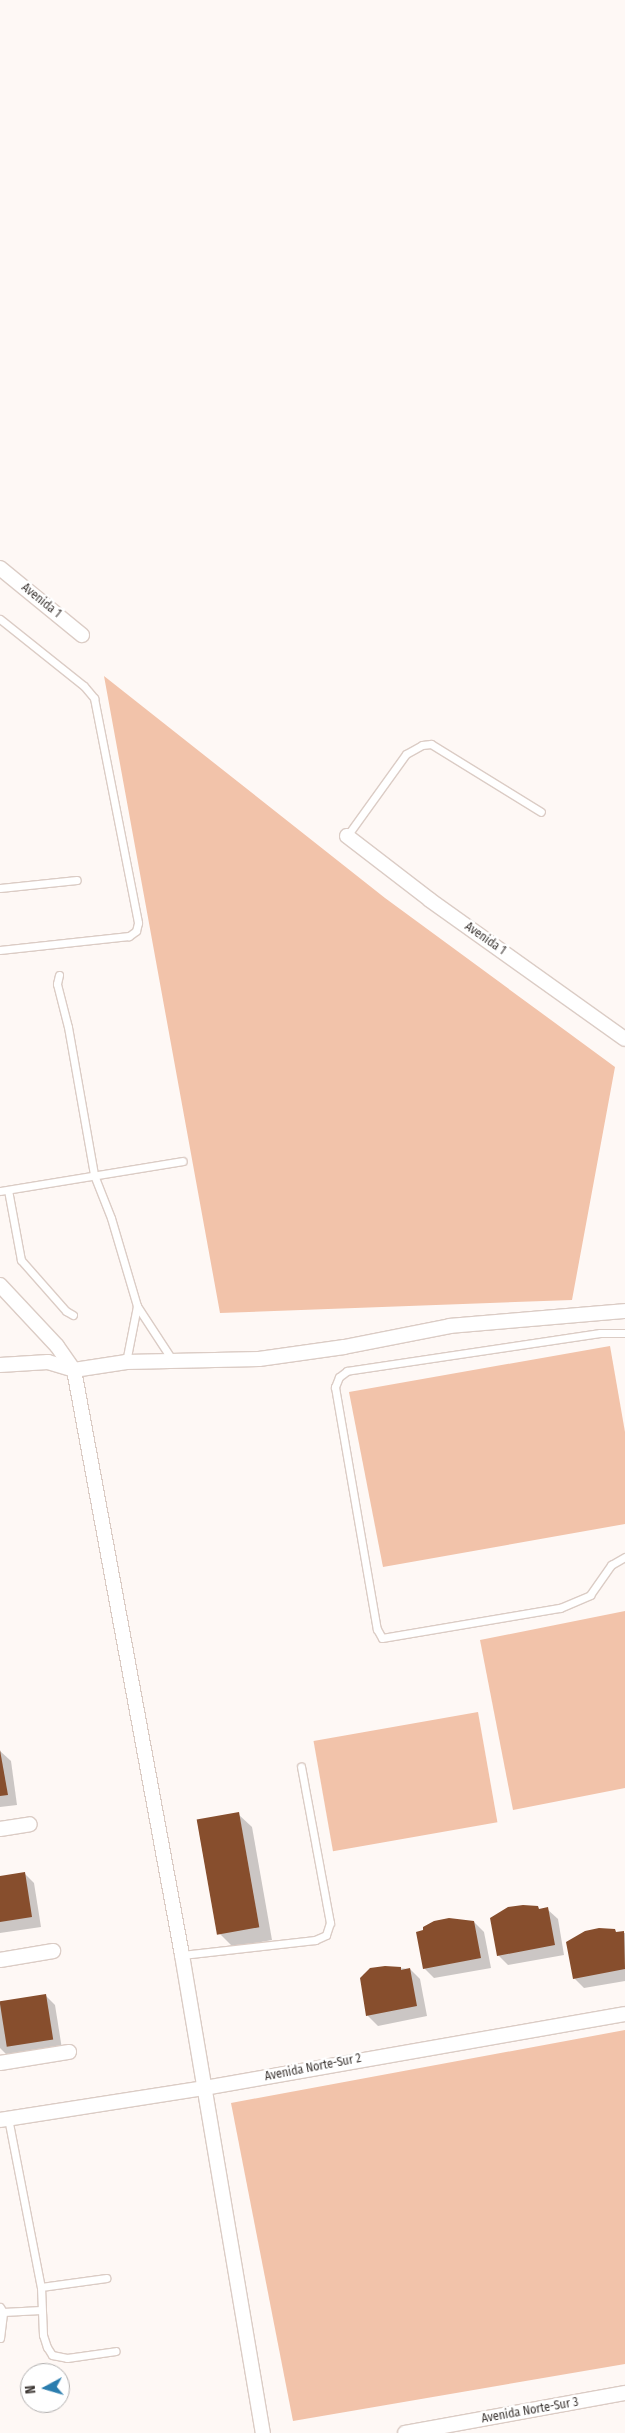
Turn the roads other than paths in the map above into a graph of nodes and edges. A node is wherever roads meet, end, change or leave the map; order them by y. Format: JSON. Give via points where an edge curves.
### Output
{"nodes":[{"id":1,"x":0,"y":568,"type":"edge"},
{"id":2,"x":0,"y":619,"type":"edge"},
{"id":3,"x":82,"y":634,"type":"dead end"},
{"id":4,"x":541,"y":812,"type":"dead end"},
{"id":5,"x":348,"y":836,"type":"joint"},
{"id":6,"x":77,"y":880,"type":"dead end"},
{"id":7,"x":0,"y":888,"type":"edge"},
{"id":8,"x":0,"y":950,"type":"edge"},
{"id":9,"x":59,"y":976,"type":"dead end"},
{"id":10,"x":625,"y":1039,"type":"edge"},
{"id":11,"x":183,"y":1161,"type":"dead end"},
{"id":12,"x":94,"y":1175,"type":"junction"},
{"id":13,"x":4,"y":1190,"type":"edge"},
{"id":14,"x":0,"y":1286,"type":"edge"},
{"id":15,"x":137,"y":1306,"type":"junction"},
{"id":16,"x":625,"y":1311,"type":"edge"},
{"id":17,"x":72,"y":1315,"type":"dead end"},
{"id":18,"x":625,"y":1333,"type":"edge"},
{"id":19,"x":126,"y":1362,"type":"junction"},
{"id":20,"x":173,"y":1362,"type":"junction"},
{"id":21,"x":0,"y":1365,"type":"edge"},
{"id":22,"x":74,"y":1370,"type":"junction"},
{"id":23,"x":625,"y":1557,"type":"edge"},
{"id":24,"x":301,"y":1767,"type":"dead end"},
{"id":25,"x":30,"y":1824,"type":"dead end"},
{"id":26,"x":0,"y":1829,"type":"edge"},
{"id":27,"x":53,"y":1951,"type":"dead end"},
{"id":28,"x":182,"y":1955,"type":"junction"},
{"id":29,"x":0,"y":1960,"type":"edge"},
{"id":30,"x":625,"y":2014,"type":"edge"},
{"id":31,"x":69,"y":2052,"type":"dead end"},
{"id":32,"x":0,"y":2063,"type":"edge"},
{"id":33,"x":204,"y":2088,"type":"junction"},
{"id":34,"x":4,"y":2119,"type":"edge"},
{"id":35,"x":106,"y":2278,"type":"dead end"},
{"id":36,"x":41,"y":2287,"type":"junction"},
{"id":37,"x":1,"y":2310,"type":"edge"},
{"id":38,"x":41,"y":2310,"type":"junction"},
{"id":39,"x":0,"y":2338,"type":"edge"},
{"id":40,"x":116,"y":2350,"type":"dead end"},
{"id":41,"x":625,"y":2393,"type":"edge"},
{"id":42,"x":263,"y":2433,"type":"edge"},
{"id":43,"x":405,"y":2433,"type":"edge"}],
"edges":[{"from":1,"to":3,"type":"street","name":"Avenida 1"},
{"from":2,"to":8,"type":"lane","via":[[94,698],[138,923],[136,932],[129,936]]},
{"from":4,"to":5,"type":"lane","via":[[431,744],[422,745],[406,754]]},
{"from":5,"to":10,"type":"street","name":"Avenida 1","via":[[430,900]]},
{"from":6,"to":7,"type":"lane"},
{"from":9,"to":12,"type":"lane","via":[[57,984],[68,1027]]},
{"from":11,"to":12,"type":"lane"},
{"from":12,"to":13,"type":"lane"},
{"from":12,"to":15,"type":"lane"},
{"from":13,"to":17,"type":"lane","via":[[21,1260]]},
{"from":14,"to":22,"type":"street","via":[[57,1346]]},
{"from":15,"to":19,"type":"lane"},
{"from":15,"to":20,"type":"lane"},
{"from":16,"to":20,"type":"street","via":[[450,1326],[282,1356]]},
{"from":18,"to":23,"type":"lane","via":[[600,1333],[347,1371],[339,1377],[335,1387],[377,1629],[382,1638],[560,1608],[590,1594],[611,1565]]},
{"from":19,"to":20,"type":"street"},
{"from":19,"to":22,"type":"street"},
{"from":21,"to":22,"type":"street","via":[[48,1362]]},
{"from":22,"to":28,"type":"street"},
{"from":24,"to":28,"type":"lane","via":[[330,1923],[326,1935],[315,1940]]},
{"from":25,"to":26,"type":"street"},
{"from":27,"to":29,"type":"street"},
{"from":28,"to":33,"type":"street"},
{"from":30,"to":33,"type":"street","name":"Avenida Norte-Sur 2"},
{"from":31,"to":32,"type":"street"},
{"from":33,"to":34,"type":"street","name":"Avenida Norte-Sur 2"},
{"from":33,"to":42,"type":"street"},
{"from":34,"to":36,"type":"lane"},
{"from":35,"to":36,"type":"lane"},
{"from":36,"to":38,"type":"lane"},
{"from":37,"to":38,"type":"lane"},
{"from":37,"to":39,"type":"lane"},
{"from":38,"to":40,"type":"lane","via":[[43,2335],[52,2355],[67,2358]]},
{"from":41,"to":43,"type":"street","name":"Avenida Norte-Sur 3"}]}
